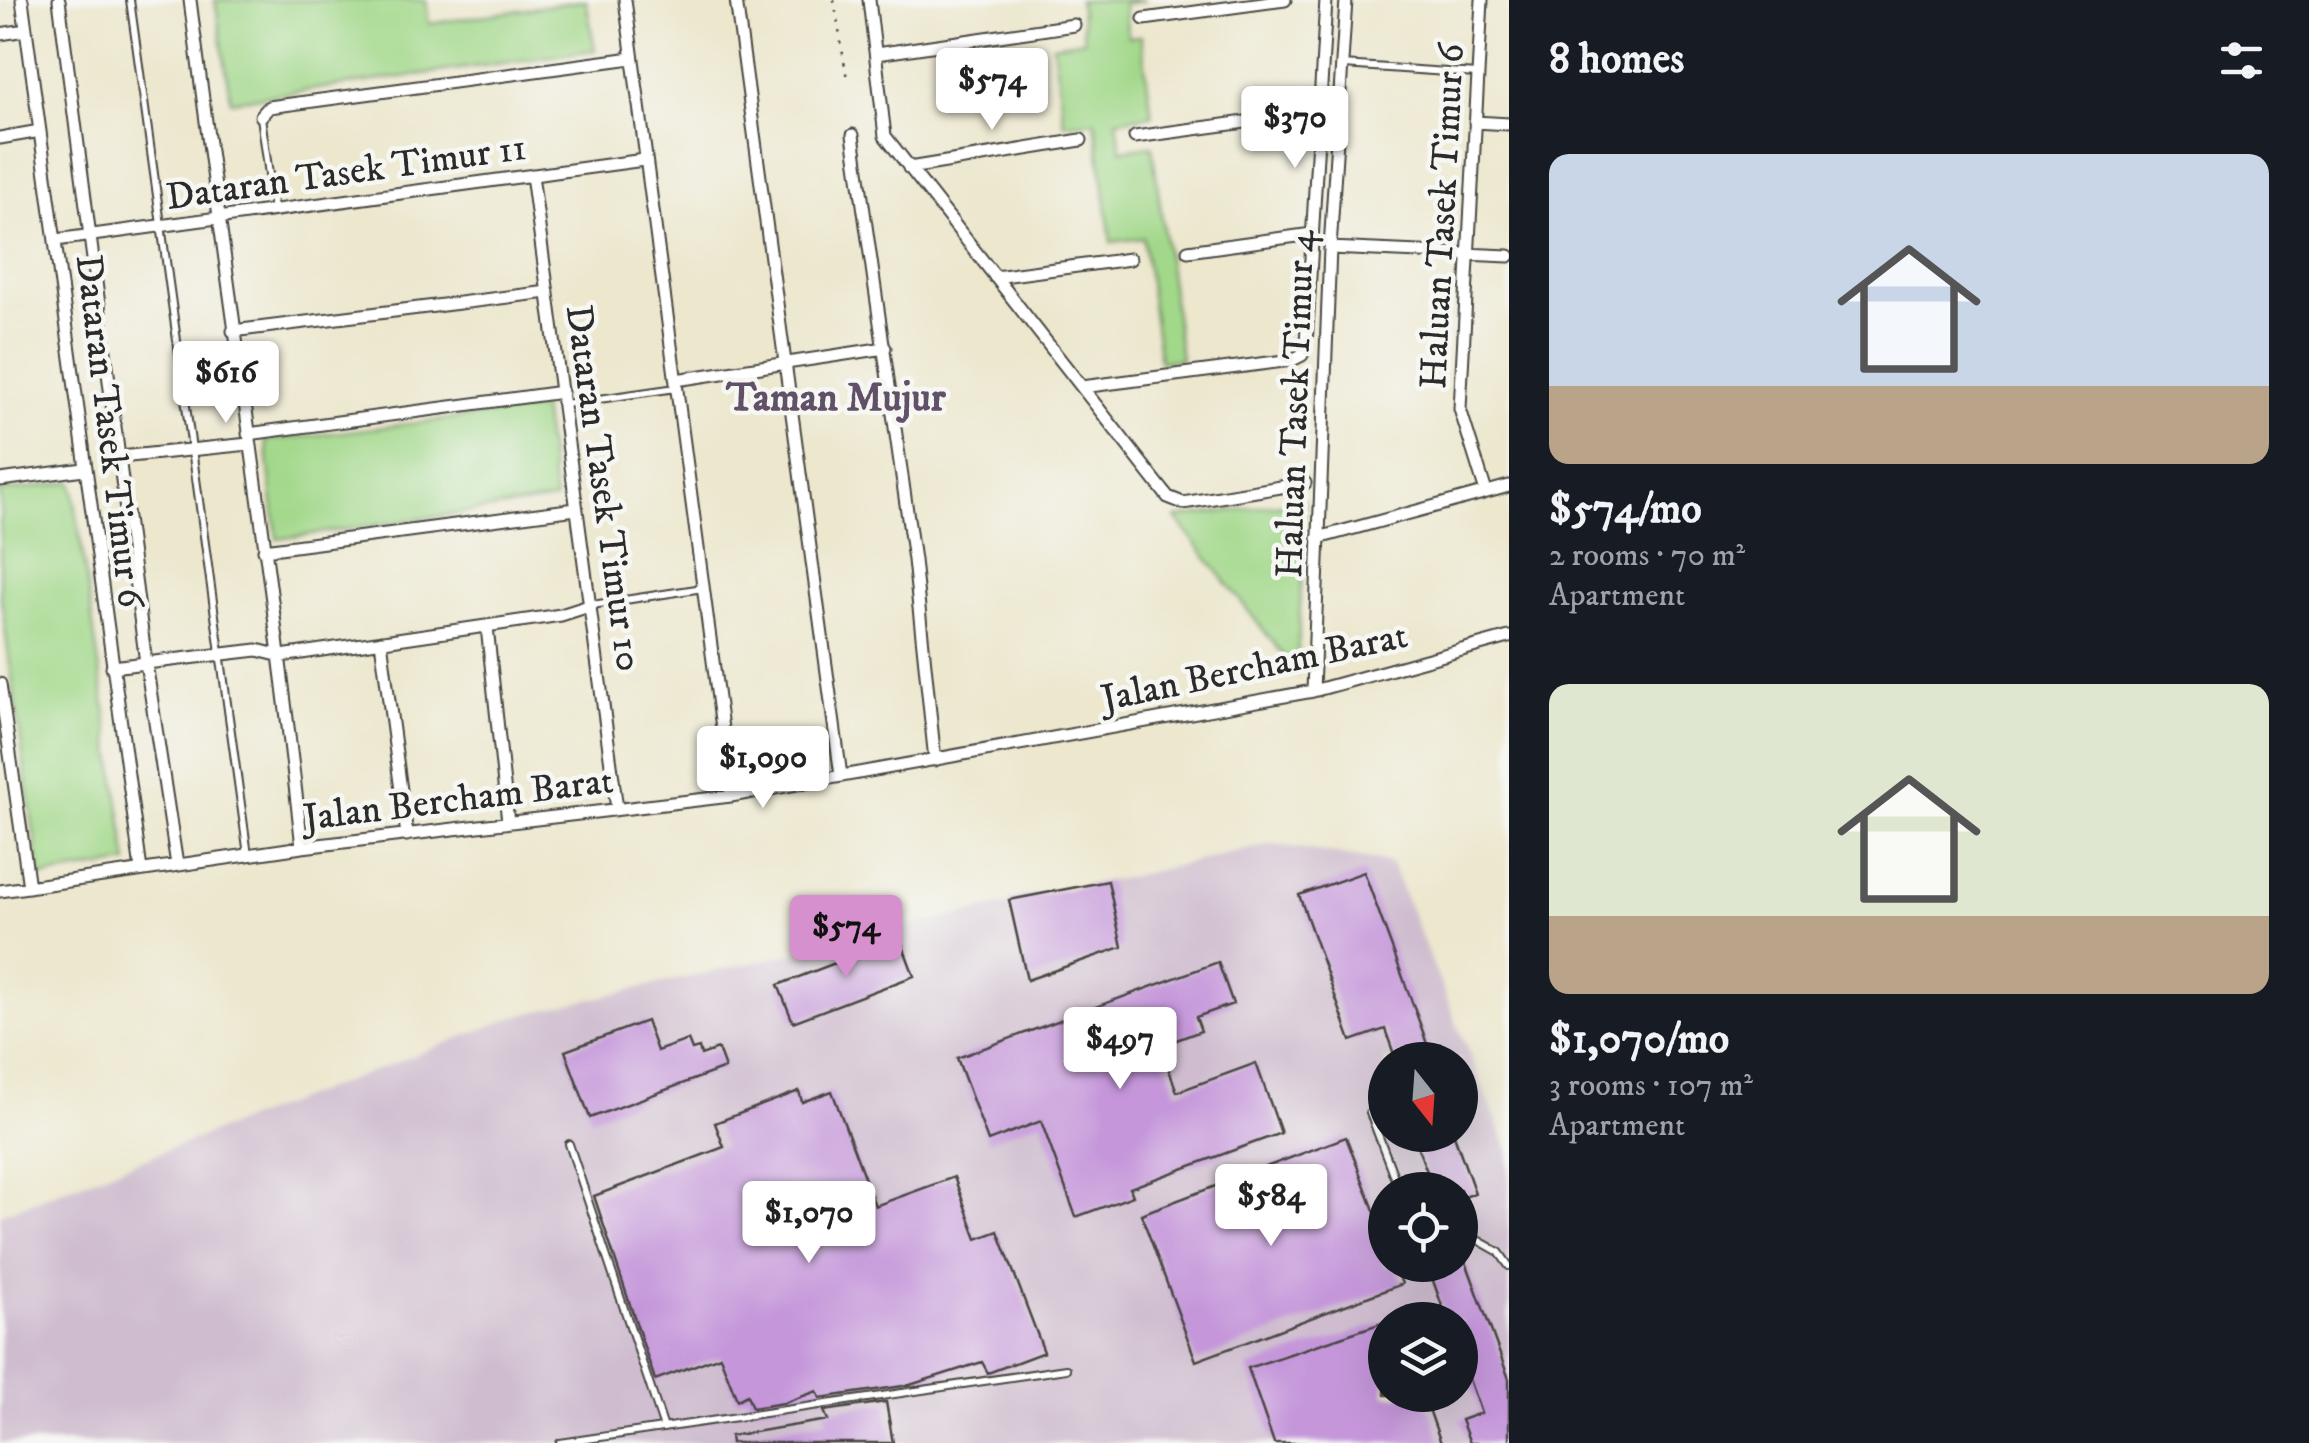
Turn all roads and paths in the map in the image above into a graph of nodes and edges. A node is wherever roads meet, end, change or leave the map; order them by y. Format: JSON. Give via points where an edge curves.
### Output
{"nodes":[{"id":1,"x":22,"y":0,"type":"edge"},
{"id":2,"x":59,"y":0,"type":"edge"},
{"id":3,"x":130,"y":0,"type":"edge"},
{"id":4,"x":190,"y":0,"type":"edge"},
{"id":5,"x":625,"y":0,"type":"edge"},
{"id":6,"x":736,"y":0,"type":"edge"},
{"id":7,"x":834,"y":0,"type":"edge"},
{"id":8,"x":869,"y":0,"type":"edge"},
{"id":9,"x":1286,"y":0,"type":"edge"},
{"id":10,"x":1326,"y":0,"type":"edge"},
{"id":11,"x":1346,"y":0,"type":"edge"},
{"id":12,"x":1482,"y":0,"type":"edge"},
{"id":13,"x":1144,"y":18,"type":"dead end"},
{"id":14,"x":1074,"y":26,"type":"dead end"},
{"id":15,"x":26,"y":30,"type":"junction"},
{"id":16,"x":0,"y":34,"type":"edge"},
{"id":17,"x":876,"y":54,"type":"junction"},
{"id":18,"x":632,"y":58,"type":"junction"},
{"id":19,"x":1344,"y":65,"type":"junction"},
{"id":20,"x":1478,"y":74,"type":"junction"},
{"id":21,"x":848,"y":79,"type":"dead end"},
{"id":22,"x":1319,"y":112,"type":"junction"},
{"id":23,"x":261,"y":116,"type":"joint"},
{"id":24,"x":1475,"y":122,"type":"junction"},
{"id":25,"x":1509,"y":124,"type":"edge"},
{"id":26,"x":40,"y":131,"type":"junction"},
{"id":27,"x":853,"y":135,"type":"dead end"},
{"id":28,"x":1135,"y":136,"type":"dead end"},
{"id":29,"x":0,"y":138,"type":"edge"},
{"id":30,"x":1081,"y":140,"type":"dead end"},
{"id":31,"x":644,"y":160,"type":"junction"},
{"id":32,"x":909,"y":168,"type":"junction"},
{"id":33,"x":532,"y":175,"type":"junction"},
{"id":34,"x":274,"y":211,"type":"junction"},
{"id":35,"x":218,"y":219,"type":"junction"},
{"id":36,"x":163,"y":226,"type":"junction"},
{"id":37,"x":1312,"y":234,"type":"junction"},
{"id":38,"x":92,"y":236,"type":"junction"},
{"id":39,"x":56,"y":240,"type":"junction"},
{"id":40,"x":1330,"y":248,"type":"junction"},
{"id":41,"x":1188,"y":251,"type":"dead end"},
{"id":42,"x":1468,"y":254,"type":"junction"},
{"id":43,"x":1509,"y":256,"type":"edge"},
{"id":44,"x":1130,"y":259,"type":"dead end"},
{"id":45,"x":995,"y":276,"type":"junction"},
{"id":46,"x":548,"y":292,"type":"junction"},
{"id":47,"x":233,"y":332,"type":"junction"},
{"id":48,"x":884,"y":348,"type":"junction"},
{"id":49,"x":787,"y":364,"type":"junction"},
{"id":50,"x":677,"y":384,"type":"junction"},
{"id":51,"x":1082,"y":387,"type":"junction"},
{"id":52,"x":563,"y":398,"type":"junction"},
{"id":53,"x":248,"y":439,"type":"junction"},
{"id":54,"x":193,"y":450,"type":"junction"},
{"id":55,"x":120,"y":457,"type":"junction"},
{"id":56,"x":84,"y":469,"type":"junction"},
{"id":57,"x":0,"y":480,"type":"edge"},
{"id":58,"x":1305,"y":483,"type":"dead end"},
{"id":59,"x":1509,"y":486,"type":"edge"},
{"id":60,"x":1486,"y":492,"type":"junction"},
{"id":61,"x":576,"y":508,"type":"junction"},
{"id":62,"x":1318,"y":538,"type":"junction"},
{"id":63,"x":264,"y":550,"type":"junction"},
{"id":64,"x":705,"y":588,"type":"junction"},
{"id":65,"x":592,"y":604,"type":"junction"},
{"id":66,"x":486,"y":627,"type":"junction"},
{"id":67,"x":1509,"y":637,"type":"edge"},
{"id":68,"x":381,"y":640,"type":"junction"},
{"id":69,"x":221,"y":654,"type":"junction"},
{"id":70,"x":281,"y":656,"type":"junction"},
{"id":71,"x":146,"y":663,"type":"junction"},
{"id":72,"x":112,"y":667,"type":"junction"},
{"id":73,"x":0,"y":689,"type":"edge"},
{"id":74,"x":1313,"y":691,"type":"junction"},
{"id":75,"x":935,"y":760,"type":"junction"},
{"id":76,"x":841,"y":776,"type":"junction"},
{"id":77,"x":730,"y":796,"type":"junction"},
{"id":78,"x":617,"y":809,"type":"junction"},
{"id":79,"x":508,"y":822,"type":"junction"},
{"id":80,"x":407,"y":834,"type":"junction"},
{"id":81,"x":302,"y":847,"type":"junction"},
{"id":82,"x":248,"y":855,"type":"junction"},
{"id":83,"x":177,"y":865,"type":"junction"},
{"id":84,"x":141,"y":870,"type":"junction"},
{"id":85,"x":28,"y":887,"type":"junction"},
{"id":86,"x":0,"y":890,"type":"edge"},
{"id":87,"x":568,"y":1144,"type":"dead end"},
{"id":88,"x":1478,"y":1240,"type":"edge"},
{"id":89,"x":1509,"y":1266,"type":"edge"},
{"id":90,"x":1066,"y":1369,"type":"dead end"},
{"id":91,"x":664,"y":1428,"type":"junction"},
{"id":92,"x":560,"y":1443,"type":"edge"}],
"edges":[{"from":1,"to":15,"type":"street","name":"Dataran Tasek Timur 6"},
{"from":2,"to":38,"type":"street","name":"Dataran Tasek Timur 6"},
{"from":3,"to":36,"type":"lane"},
{"from":4,"to":35,"type":"street"},
{"from":5,"to":18,"type":"street"},
{"from":6,"to":49,"type":"street"},
{"from":7,"to":21,"type":"path"},
{"from":8,"to":17,"type":"street"},
{"from":9,"to":13,"type":"street"},
{"from":10,"to":22,"type":"street"},
{"from":11,"to":19,"type":"street","name":"Haluan Tasek Timur 4"},
{"from":12,"to":20,"type":"street","name":"Haluan Tasek Timur 6"},
{"from":14,"to":17,"type":"street"},
{"from":15,"to":16,"type":"street"},
{"from":15,"to":26,"type":"street","name":"Dataran Tasek Timur 6"},
{"from":17,"to":32,"type":"street","via":[[885,136]]},
{"from":18,"to":23,"type":"street","via":[[270,107]]},
{"from":18,"to":31,"type":"street"},
{"from":19,"to":20,"type":"lane"},
{"from":19,"to":40,"type":"street","name":"Haluan Tasek Timur 4"},
{"from":20,"to":24,"type":"street","name":"Haluan Tasek Timur 6"},
{"from":22,"to":28,"type":"street"},
{"from":22,"to":37,"type":"street"},
{"from":23,"to":34,"type":"lane"},
{"from":24,"to":25,"type":"street"},
{"from":24,"to":42,"type":"street","name":"Haluan Tasek Timur 6"},
{"from":26,"to":29,"type":"street"},
{"from":26,"to":39,"type":"street","name":"Dataran Tasek Timur 6"},
{"from":27,"to":48,"type":"street"},
{"from":30,"to":32,"type":"street"},
{"from":31,"to":33,"type":"street","name":"Dataran Tasek Timur 11"},
{"from":31,"to":50,"type":"street"},
{"from":32,"to":45,"type":"street"},
{"from":33,"to":34,"type":"street","name":"Dataran Tasek Timur 11"},
{"from":33,"to":46,"type":"street","name":"Dataran Tasek Timur 10"},
{"from":34,"to":35,"type":"street","name":"Dataran Tasek Timur 11"},
{"from":35,"to":36,"type":"street","name":"Dataran Tasek Timur 11"},
{"from":35,"to":47,"type":"street"},
{"from":36,"to":38,"type":"street","name":"Dataran Tasek Timur 11"},
{"from":36,"to":54,"type":"lane"},
{"from":37,"to":41,"type":"street"},
{"from":37,"to":51,"type":"street","via":[[1306,345],[1298,358]]},
{"from":38,"to":39,"type":"street","name":"Dataran Tasek Timur 11"},
{"from":38,"to":55,"type":"street","name":"Dataran Tasek Timur 6"},
{"from":39,"to":56,"type":"street","name":"Dataran Tasek Timur 6"},
{"from":40,"to":42,"type":"street"},
{"from":40,"to":62,"type":"street","name":"Haluan Tasek Timur 4"},
{"from":42,"to":43,"type":"street"},
{"from":42,"to":60,"type":"street","name":"Haluan Tasek Timur 6","via":[[1460,409]]},
{"from":44,"to":45,"type":"street"},
{"from":45,"to":51,"type":"street"},
{"from":46,"to":47,"type":"street"},
{"from":46,"to":52,"type":"street","name":"Dataran Tasek Timur 10"},
{"from":47,"to":53,"type":"street"},
{"from":48,"to":49,"type":"street"},
{"from":48,"to":75,"type":"street"},
{"from":49,"to":50,"type":"street"},
{"from":49,"to":76,"type":"street"},
{"from":50,"to":52,"type":"lane"},
{"from":50,"to":64,"type":"street"},
{"from":51,"to":58,"type":"street","via":[[1174,502]]},
{"from":52,"to":53,"type":"street"},
{"from":52,"to":61,"type":"street","name":"Dataran Tasek Timur 10"},
{"from":53,"to":54,"type":"street"},
{"from":53,"to":63,"type":"street"},
{"from":54,"to":55,"type":"street"},
{"from":54,"to":69,"type":"lane"},
{"from":55,"to":71,"type":"street","name":"Dataran Tasek Timur 6"},
{"from":56,"to":57,"type":"street"},
{"from":56,"to":72,"type":"street","name":"Dataran Tasek Timur 6"},
{"from":59,"to":60,"type":"street"},
{"from":60,"to":62,"type":"street"},
{"from":61,"to":63,"type":"street"},
{"from":61,"to":65,"type":"street","name":"Dataran Tasek Timur 10"},
{"from":62,"to":74,"type":"street","name":"Haluan Tasek Timur 4"},
{"from":63,"to":70,"type":"street"},
{"from":64,"to":65,"type":"lane"},
{"from":64,"to":77,"type":"street"},
{"from":65,"to":66,"type":"street","via":[[562,616]]},
{"from":65,"to":78,"type":"street","name":"Dataran Tasek Timur 10"},
{"from":66,"to":68,"type":"street"},
{"from":66,"to":79,"type":"street"},
{"from":67,"to":74,"type":"street","name":"Jalan Bercham Barat"},
{"from":68,"to":70,"type":"street"},
{"from":68,"to":80,"type":"street"},
{"from":69,"to":70,"type":"street","via":[[264,650]]},
{"from":69,"to":71,"type":"street"},
{"from":69,"to":82,"type":"lane"},
{"from":70,"to":81,"type":"street"},
{"from":71,"to":72,"type":"street"},
{"from":71,"to":83,"type":"street","name":"Dataran Tasek Timur 6"},
{"from":72,"to":84,"type":"street","name":"Dataran Tasek Timur 6"},
{"from":73,"to":85,"type":"street"},
{"from":74,"to":75,"type":"street","name":"Jalan Bercham Barat"},
{"from":75,"to":76,"type":"street","name":"Jalan Bercham Barat"},
{"from":76,"to":77,"type":"street","name":"Jalan Bercham Barat"},
{"from":77,"to":78,"type":"street","name":"Jalan Bercham Barat"},
{"from":78,"to":79,"type":"street","name":"Jalan Bercham Barat"},
{"from":79,"to":80,"type":"street","name":"Jalan Bercham Barat"},
{"from":80,"to":81,"type":"street","name":"Jalan Bercham Barat"},
{"from":81,"to":82,"type":"street","name":"Jalan Bercham Barat"},
{"from":82,"to":83,"type":"street","name":"Jalan Bercham Barat"},
{"from":83,"to":84,"type":"street","name":"Jalan Bercham Barat"},
{"from":84,"to":85,"type":"street","name":"Jalan Bercham Barat"},
{"from":85,"to":86,"type":"street","name":"Jalan Bercham Barat"},
{"from":87,"to":91,"type":"lane"},
{"from":88,"to":89,"type":"lane"},
{"from":90,"to":91,"type":"lane"},
{"from":91,"to":92,"type":"lane"}]}
